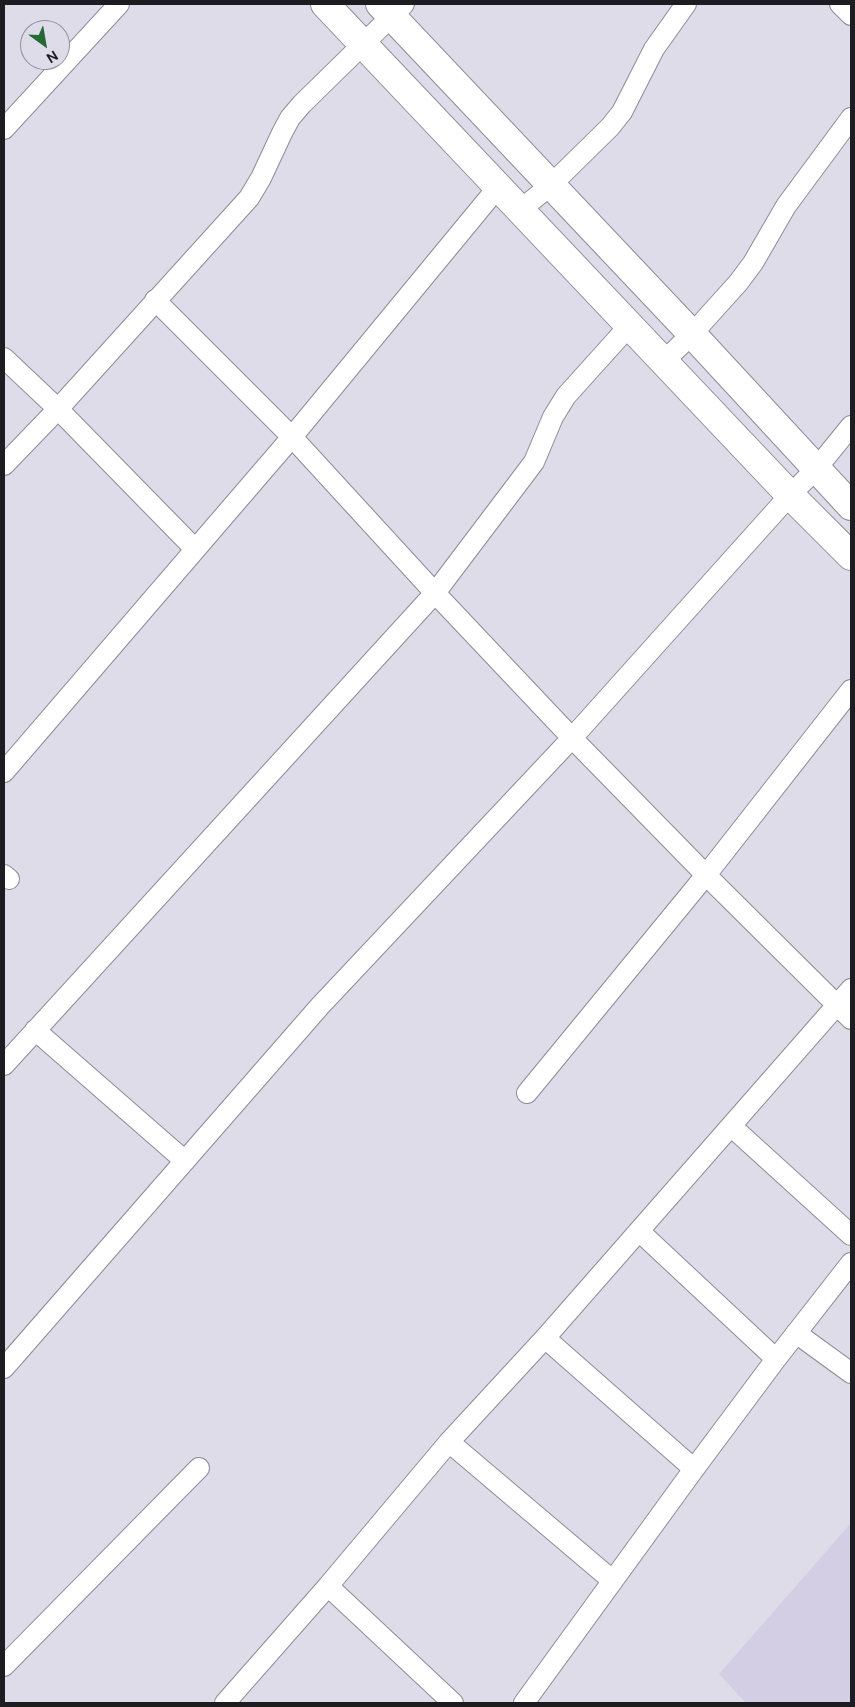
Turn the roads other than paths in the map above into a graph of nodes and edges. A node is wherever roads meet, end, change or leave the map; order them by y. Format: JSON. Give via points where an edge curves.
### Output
{"nodes":[{"id":1,"x":119,"y":4,"type":"edge"},
{"id":2,"x":325,"y":4,"type":"edge"},
{"id":3,"x":686,"y":4,"type":"edge"},
{"id":4,"x":840,"y":4,"type":"edge"},
{"id":5,"x":392,"y":8,"type":"edge"},
{"id":6,"x":851,"y":15,"type":"edge"},
{"id":7,"x":363,"y":44,"type":"junction"},
{"id":8,"x":851,"y":118,"type":"edge"},
{"id":9,"x":4,"y":129,"type":"edge"},
{"id":10,"x":551,"y":185,"type":"junction"},
{"id":11,"x":498,"y":187,"type":"junction"},
{"id":12,"x":520,"y":210,"type":"junction"},
{"id":13,"x":155,"y":300,"type":"junction"},
{"id":14,"x":629,"y":326,"type":"junction"},
{"id":15,"x":692,"y":334,"type":"junction"},
{"id":16,"x":4,"y":358,"type":"edge"},
{"id":17,"x":663,"y":362,"type":"junction"},
{"id":18,"x":58,"y":409,"type":"junction"},
{"id":19,"x":851,"y":426,"type":"edge"},
{"id":20,"x":292,"y":437,"type":"junction"},
{"id":21,"x":4,"y":465,"type":"edge"},
{"id":22,"x":816,"y":469,"type":"junction"},
{"id":23,"x":790,"y":495,"type":"junction"},
{"id":24,"x":851,"y":506,"type":"edge"},
{"id":25,"x":195,"y":549,"type":"junction"},
{"id":26,"x":851,"y":556,"type":"edge"},
{"id":27,"x":435,"y":593,"type":"junction"},
{"id":28,"x":851,"y":690,"type":"edge"},
{"id":29,"x":572,"y":738,"type":"junction"},
{"id":30,"x":4,"y":772,"type":"edge"},
{"id":31,"x":706,"y":875,"type":"junction"},
{"id":32,"x":851,"y":988,"type":"edge"},
{"id":33,"x":837,"y":1005,"type":"junction"},
{"id":34,"x":851,"y":1019,"type":"edge"},
{"id":35,"x":36,"y":1030,"type":"junction"},
{"id":36,"x":4,"y":1065,"type":"edge"},
{"id":37,"x":527,"y":1093,"type":"dead end"},
{"id":38,"x":731,"y":1126,"type":"junction"},
{"id":39,"x":185,"y":1161,"type":"junction"},
{"id":40,"x":639,"y":1231,"type":"junction"},
{"id":41,"x":851,"y":1235,"type":"edge"},
{"id":42,"x":851,"y":1263,"type":"edge"},
{"id":43,"x":796,"y":1333,"type":"junction"},
{"id":44,"x":545,"y":1338,"type":"junction"},
{"id":45,"x":776,"y":1359,"type":"junction"},
{"id":46,"x":4,"y":1368,"type":"edge"},
{"id":47,"x":851,"y":1373,"type":"edge"},
{"id":48,"x":449,"y":1442,"type":"junction"},
{"id":49,"x":199,"y":1468,"type":"dead end"},
{"id":50,"x":694,"y":1469,"type":"junction"},
{"id":51,"x":612,"y":1581,"type":"junction"},
{"id":52,"x":328,"y":1586,"type":"junction"},
{"id":53,"x":4,"y":1666,"type":"edge"},
{"id":54,"x":224,"y":1703,"type":"edge"},
{"id":55,"x":453,"y":1703,"type":"edge"},
{"id":56,"x":524,"y":1703,"type":"edge"}],
"edges":[{"from":1,"to":9,"type":"street"},
{"from":2,"to":7,"type":"street"},
{"from":3,"to":10,"type":"street","via":[[654,49],[622,112]]},
{"from":4,"to":6,"type":"street"},
{"from":5,"to":7,"type":"street"},
{"from":5,"to":10,"type":"street"},
{"from":7,"to":11,"type":"street"},
{"from":7,"to":13,"type":"street","via":[[290,118],[249,198]]},
{"from":8,"to":15,"type":"street","via":[[786,206],[753,263]]},
{"from":10,"to":12,"type":"street"},
{"from":10,"to":15,"type":"street"},
{"from":11,"to":12,"type":"street"},
{"from":11,"to":20,"type":"street"},
{"from":12,"to":14,"type":"street"},
{"from":13,"to":18,"type":"street"},
{"from":13,"to":20,"type":"street"},
{"from":14,"to":17,"type":"street"},
{"from":14,"to":27,"type":"street","via":[[566,396],[553,416],[534,462]]},
{"from":15,"to":17,"type":"street"},
{"from":15,"to":22,"type":"street"},
{"from":16,"to":18,"type":"street"},
{"from":17,"to":23,"type":"street"},
{"from":18,"to":21,"type":"street"},
{"from":18,"to":25,"type":"street"},
{"from":19,"to":22,"type":"street"},
{"from":20,"to":25,"type":"street"},
{"from":20,"to":27,"type":"street"},
{"from":22,"to":23,"type":"street"},
{"from":22,"to":24,"type":"street"},
{"from":23,"to":26,"type":"street"},
{"from":23,"to":29,"type":"street"},
{"from":25,"to":30,"type":"street"},
{"from":27,"to":29,"type":"street"},
{"from":27,"to":35,"type":"street"},
{"from":28,"to":31,"type":"street"},
{"from":29,"to":31,"type":"street"},
{"from":29,"to":39,"type":"street","via":[[320,1006]]},
{"from":31,"to":33,"type":"street"},
{"from":31,"to":37,"type":"street"},
{"from":32,"to":33,"type":"street"},
{"from":33,"to":34,"type":"street"},
{"from":33,"to":38,"type":"street"},
{"from":35,"to":36,"type":"street"},
{"from":35,"to":39,"type":"street"},
{"from":38,"to":40,"type":"street"},
{"from":38,"to":41,"type":"street"},
{"from":39,"to":46,"type":"street"},
{"from":40,"to":44,"type":"street"},
{"from":40,"to":45,"type":"street"},
{"from":42,"to":43,"type":"street"},
{"from":43,"to":45,"type":"street"},
{"from":43,"to":47,"type":"street"},
{"from":44,"to":48,"type":"street"},
{"from":44,"to":50,"type":"street"},
{"from":45,"to":50,"type":"street"},
{"from":48,"to":51,"type":"street"},
{"from":48,"to":52,"type":"street"},
{"from":49,"to":53,"type":"street"},
{"from":50,"to":51,"type":"street"},
{"from":51,"to":56,"type":"street"},
{"from":52,"to":54,"type":"street"},
{"from":52,"to":55,"type":"street"}]}
